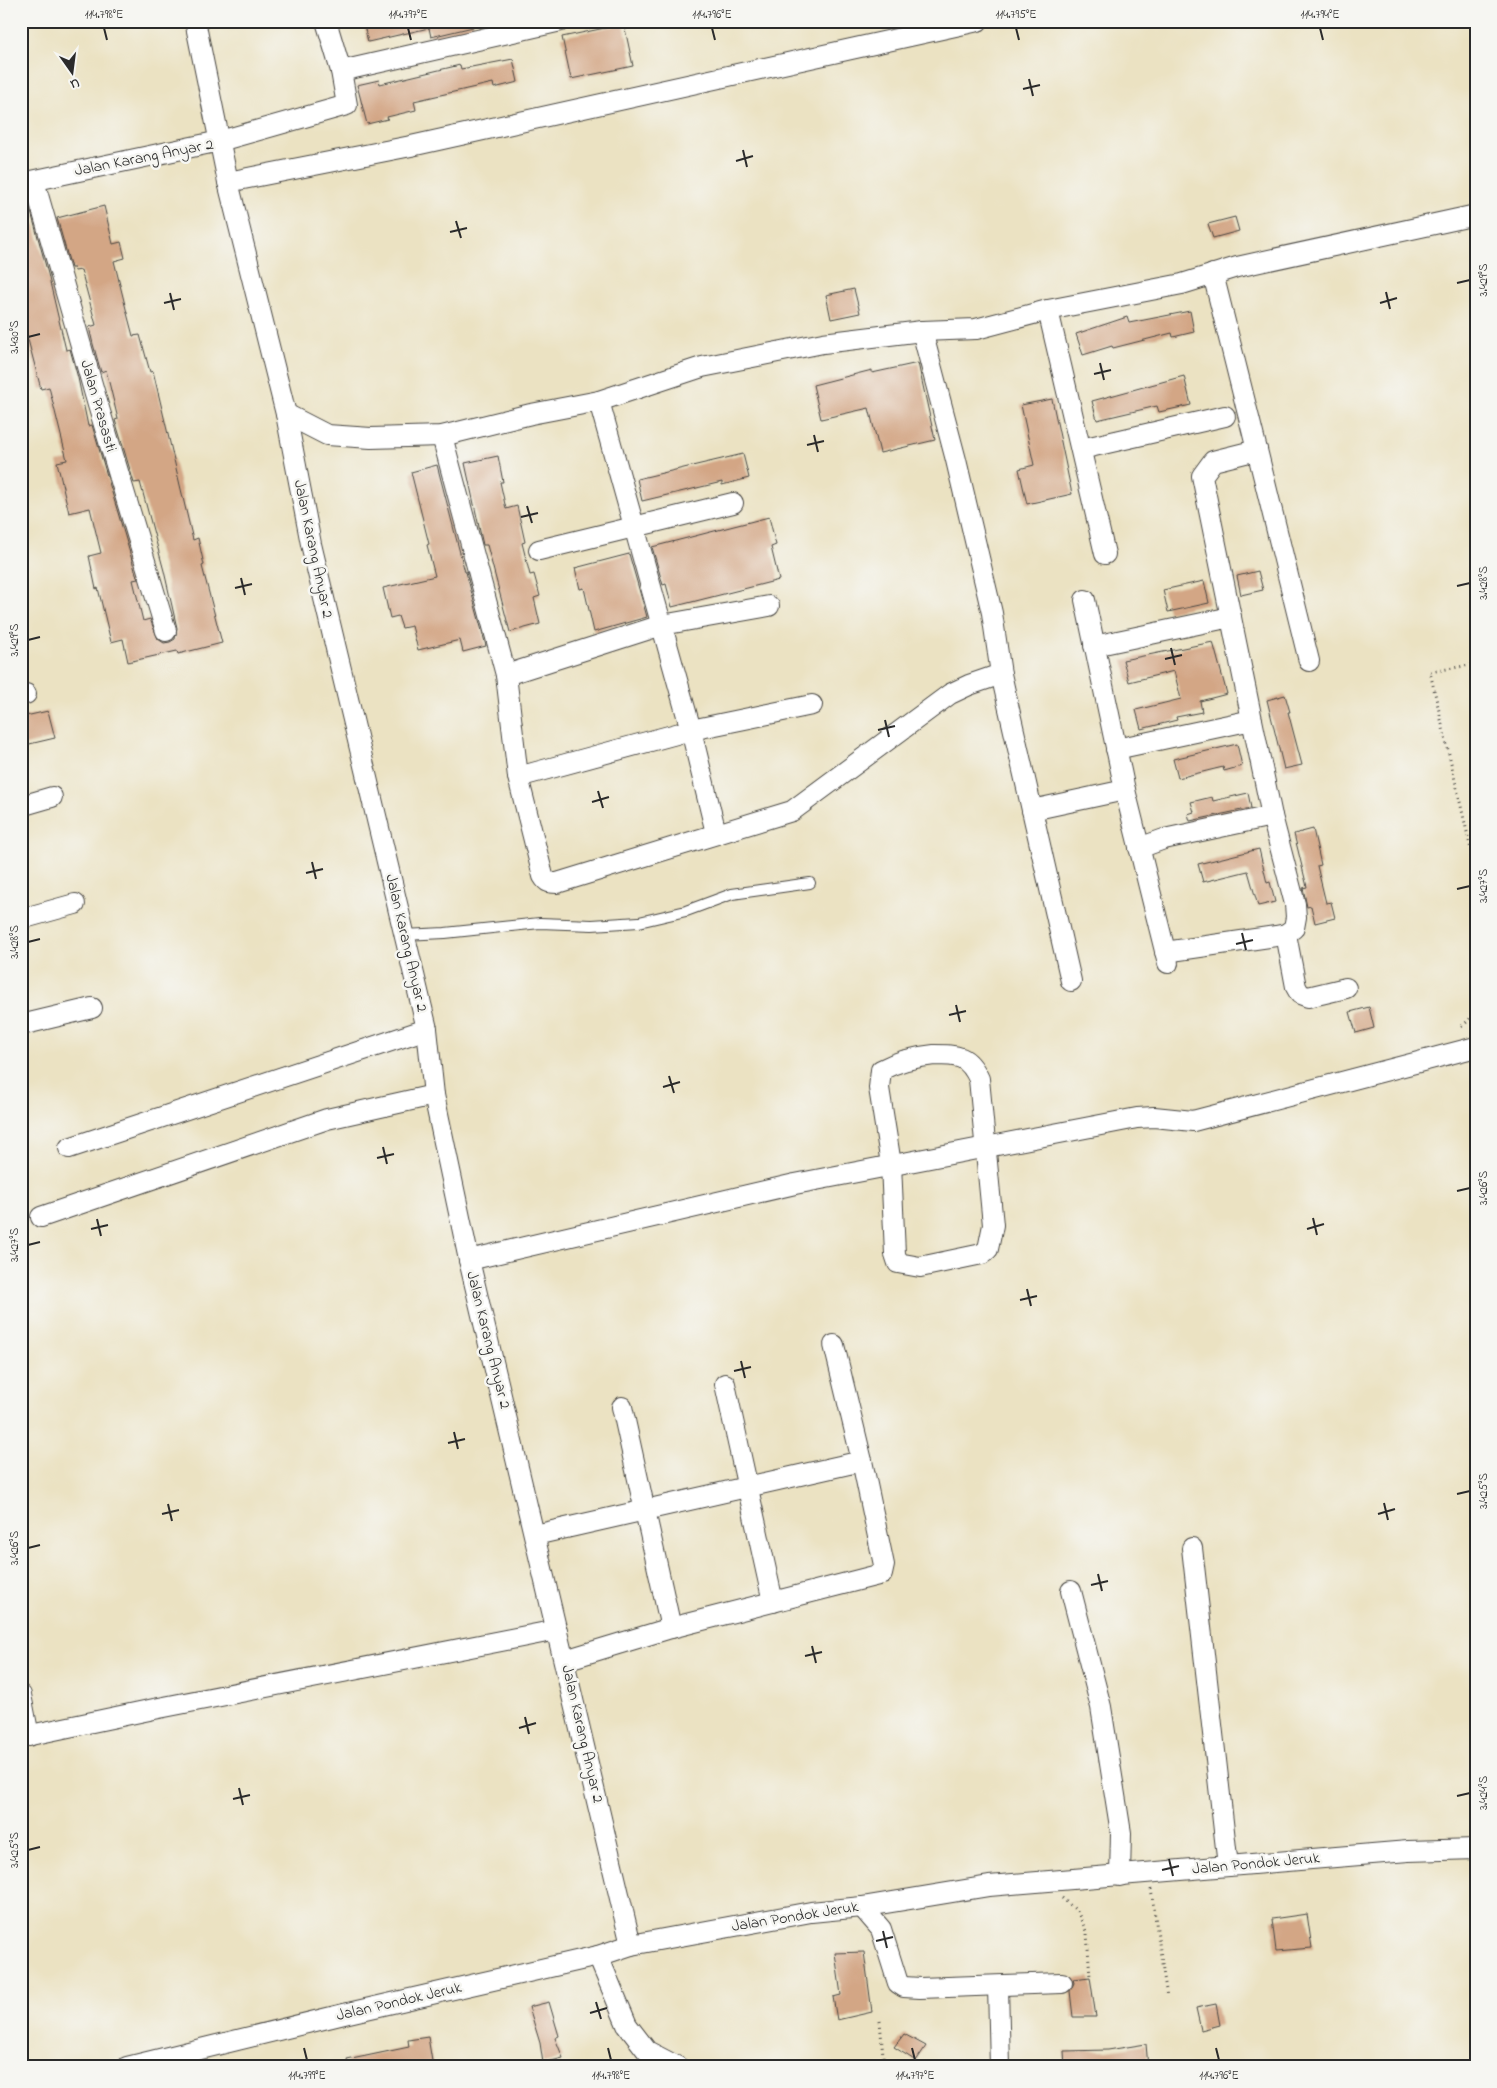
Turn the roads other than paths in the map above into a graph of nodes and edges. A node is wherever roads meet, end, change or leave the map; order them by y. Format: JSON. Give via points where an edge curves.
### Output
{"nodes":[{"id":1,"x":195,"y":21,"type":"edge"},
{"id":2,"x":326,"y":21,"type":"edge"},
{"id":3,"x":561,"y":21,"type":"edge"},
{"id":4,"x":978,"y":21,"type":"edge"},
{"id":5,"x":341,"y":71,"type":"junction"},
{"id":6,"x":220,"y":141,"type":"junction"},
{"id":7,"x":28,"y":182,"type":"edge"},
{"id":8,"x":228,"y":182,"type":"junction"},
{"id":9,"x":1476,"y":215,"type":"edge"},
{"id":10,"x":1213,"y":274,"type":"junction"},
{"id":11,"x":1048,"y":310,"type":"junction"},
{"id":12,"x":922,"y":331,"type":"junction"},
{"id":13,"x":599,"y":401,"type":"junction"},
{"id":14,"x":286,"y":414,"type":"junction"},
{"id":15,"x":1226,"y":416,"type":"dead end"},
{"id":16,"x":442,"y":436,"type":"junction"},
{"id":17,"x":1081,"y":449,"type":"junction"},
{"id":18,"x":1257,"y":450,"type":"junction"},
{"id":19,"x":733,"y":503,"type":"dead end"},
{"id":20,"x":633,"y":527,"type":"junction"},
{"id":21,"x":539,"y":550,"type":"dead end"},
{"id":22,"x":1105,"y":554,"type":"dead end"},
{"id":23,"x":1085,"y":600,"type":"dead end"},
{"id":24,"x":769,"y":606,"type":"dead end"},
{"id":25,"x":1231,"y":617,"type":"junction"},
{"id":26,"x":662,"y":625,"type":"junction"},
{"id":27,"x":166,"y":631,"type":"dead end"},
{"id":28,"x":1094,"y":646,"type":"junction"},
{"id":29,"x":1310,"y":661,"type":"dead end"},
{"id":30,"x":1001,"y":674,"type":"junction"},
{"id":31,"x":506,"y":675,"type":"junction"},
{"id":32,"x":812,"y":705,"type":"dead end"},
{"id":33,"x":1252,"y":720,"type":"junction"},
{"id":34,"x":691,"y":730,"type":"junction"},
{"id":35,"x":1116,"y":749,"type":"junction"},
{"id":36,"x":518,"y":777,"type":"junction"},
{"id":37,"x":1125,"y":790,"type":"junction"},
{"id":38,"x":52,"y":797,"type":"dead end"},
{"id":39,"x":21,"y":806,"type":"edge"},
{"id":40,"x":1032,"y":810,"type":"junction"},
{"id":41,"x":1272,"y":816,"type":"junction"},
{"id":42,"x":716,"y":833,"type":"junction"},
{"id":43,"x":1139,"y":848,"type":"junction"},
{"id":44,"x":810,"y":883,"type":"dead end"},
{"id":45,"x":75,"y":904,"type":"dead end"},
{"id":46,"x":21,"y":919,"type":"edge"},
{"id":47,"x":404,"y":934,"type":"junction"},
{"id":48,"x":1286,"y":934,"type":"junction"},
{"id":49,"x":1071,"y":981,"type":"dead end"},
{"id":50,"x":1346,"y":988,"type":"dead end"},
{"id":51,"x":92,"y":1008,"type":"dead end"},
{"id":52,"x":21,"y":1025,"type":"edge"},
{"id":53,"x":427,"y":1029,"type":"junction"},
{"id":54,"x":1476,"y":1047,"type":"edge"},
{"id":55,"x":434,"y":1095,"type":"junction"},
{"id":56,"x":986,"y":1147,"type":"junction"},
{"id":57,"x":69,"y":1148,"type":"dead end"},
{"id":58,"x":891,"y":1164,"type":"junction"},
{"id":59,"x":41,"y":1217,"type":"dead end"},
{"id":60,"x":469,"y":1260,"type":"junction"},
{"id":61,"x":834,"y":1345,"type":"dead end"},
{"id":62,"x":725,"y":1384,"type":"dead end"},
{"id":63,"x":622,"y":1406,"type":"dead end"},
{"id":64,"x":862,"y":1461,"type":"junction"},
{"id":65,"x":747,"y":1487,"type":"junction"},
{"id":66,"x":645,"y":1510,"type":"junction"},
{"id":67,"x":535,"y":1535,"type":"junction"},
{"id":68,"x":1192,"y":1548,"type":"dead end"},
{"id":69,"x":1071,"y":1590,"type":"dead end"},
{"id":70,"x":773,"y":1602,"type":"junction"},
{"id":71,"x":671,"y":1628,"type":"junction"},
{"id":72,"x":557,"y":1630,"type":"junction"},
{"id":73,"x":564,"y":1660,"type":"junction"},
{"id":74,"x":21,"y":1696,"type":"edge"},
{"id":75,"x":25,"y":1737,"type":"edge"},
{"id":76,"x":1476,"y":1849,"type":"edge"},
{"id":77,"x":1228,"y":1866,"type":"junction"},
{"id":78,"x":1120,"y":1876,"type":"junction"},
{"id":79,"x":862,"y":1907,"type":"junction"},
{"id":80,"x":631,"y":1945,"type":"junction"},
{"id":81,"x":598,"y":1956,"type":"junction"},
{"id":82,"x":1062,"y":1983,"type":"dead end"},
{"id":83,"x":998,"y":1986,"type":"junction"},
{"id":84,"x":127,"y":2067,"type":"edge"},
{"id":85,"x":678,"y":2067,"type":"edge"},
{"id":86,"x":1000,"y":2067,"type":"edge"}],
"edges":[{"from":1,"to":6,"type":"street"},
{"from":2,"to":5,"type":"street"},
{"from":3,"to":5,"type":"street"},
{"from":4,"to":8,"type":"street","via":[[411,146]]},
{"from":5,"to":6,"type":"street","via":[[346,105]]},
{"from":6,"to":7,"type":"street","name":"Jalan Karang Anyar 2"},
{"from":6,"to":8,"type":"street","name":"Jalan Karang Anyar 2"},
{"from":7,"to":27,"type":"street","name":"Jalan Prasasti"},
{"from":8,"to":14,"type":"street","name":"Jalan Karang Anyar 2"},
{"from":9,"to":10,"type":"street"},
{"from":10,"to":11,"type":"street","via":[[1182,284]]},
{"from":10,"to":18,"type":"street"},
{"from":11,"to":12,"type":"street","via":[[976,329]]},
{"from":11,"to":17,"type":"street"},
{"from":12,"to":13,"type":"street","via":[[822,343],[702,367]]},
{"from":12,"to":30,"type":"street","via":[[988,594]]},
{"from":13,"to":16,"type":"street"},
{"from":13,"to":20,"type":"street"},
{"from":14,"to":16,"type":"street","via":[[327,435],[370,438]]},
{"from":14,"to":47,"type":"street","name":"Jalan Karang Anyar 2","via":[[311,544]]},
{"from":15,"to":17,"type":"street"},
{"from":16,"to":31,"type":"street"},
{"from":17,"to":22,"type":"street"},
{"from":18,"to":25,"type":"street","via":[[1213,461],[1202,476]]},
{"from":18,"to":29,"type":"street"},
{"from":19,"to":20,"type":"street"},
{"from":20,"to":21,"type":"street"},
{"from":20,"to":26,"type":"street"},
{"from":23,"to":28,"type":"street"},
{"from":24,"to":26,"type":"street"},
{"from":25,"to":28,"type":"street"},
{"from":25,"to":33,"type":"street"},
{"from":26,"to":31,"type":"street"},
{"from":26,"to":34,"type":"street"},
{"from":28,"to":35,"type":"street"},
{"from":30,"to":40,"type":"street"},
{"from":30,"to":42,"type":"street","via":[[950,694],[792,811]]},
{"from":31,"to":36,"type":"street"},
{"from":32,"to":34,"type":"street"},
{"from":33,"to":35,"type":"street"},
{"from":33,"to":41,"type":"street"},
{"from":34,"to":36,"type":"street"},
{"from":34,"to":42,"type":"street"},
{"from":35,"to":37,"type":"street"},
{"from":36,"to":42,"type":"street","via":[[543,876],[550,883]]},
{"from":37,"to":40,"type":"street"},
{"from":37,"to":43,"type":"street"},
{"from":38,"to":39,"type":"street"},
{"from":40,"to":49,"type":"street"},
{"from":41,"to":43,"type":"street","via":[[1164,839]]},
{"from":41,"to":48,"type":"street","via":[[1295,904],[1294,928]]},
{"from":43,"to":48,"type":"street","via":[[1166,957]]},
{"from":44,"to":47,"type":"lane","via":[[732,894],[639,922],[592,925],[540,923]]},
{"from":45,"to":46,"type":"street"},
{"from":47,"to":53,"type":"street","name":"Jalan Karang Anyar 2"},
{"from":48,"to":50,"type":"street","via":[[1300,994],[1308,997]]},
{"from":51,"to":52,"type":"street"},
{"from":53,"to":55,"type":"street","name":"Jalan Karang Anyar 2"},
{"from":53,"to":57,"type":"street"},
{"from":54,"to":56,"type":"street","via":[[1193,1121],[1137,1118]]},
{"from":55,"to":59,"type":"street","via":[[327,1119]]},
{"from":55,"to":60,"type":"street","name":"Jalan Karang Anyar 2"},
{"from":56,"to":58,"type":"street"},
{"from":56,"to":58,"type":"street","via":[[979,1079],[971,1064],[955,1055],[912,1057],[881,1070],[879,1088]]},
{"from":56,"to":58,"type":"street","via":[[993,1225],[988,1249],[982,1254],[920,1267],[898,1263],[895,1254]]},
{"from":58,"to":60,"type":"street"},
{"from":60,"to":67,"type":"street","name":"Jalan Karang Anyar 2"},
{"from":61,"to":64,"type":"street"},
{"from":62,"to":65,"type":"street"},
{"from":63,"to":66,"type":"street"},
{"from":64,"to":65,"type":"street"},
{"from":64,"to":70,"type":"street","via":[[884,1565],[882,1574]]},
{"from":65,"to":66,"type":"street"},
{"from":65,"to":70,"type":"street"},
{"from":66,"to":67,"type":"street"},
{"from":66,"to":71,"type":"street"},
{"from":67,"to":72,"type":"street","name":"Jalan Karang Anyar 2"},
{"from":68,"to":77,"type":"street"},
{"from":69,"to":78,"type":"street","via":[[1103,1716],[1121,1833]]},
{"from":70,"to":71,"type":"street"},
{"from":71,"to":73,"type":"street"},
{"from":72,"to":73,"type":"street","name":"Jalan Karang Anyar 2"},
{"from":72,"to":75,"type":"street"},
{"from":73,"to":80,"type":"street","name":"Jalan Karang Anyar 2"},
{"from":74,"to":75,"type":"street"},
{"from":76,"to":77,"type":"street","name":"Jalan Pondok Jeruk"},
{"from":77,"to":78,"type":"street","name":"Jalan Pondok Jeruk"},
{"from":78,"to":79,"type":"street","name":"Jalan Pondok Jeruk","via":[[990,1886]]},
{"from":79,"to":80,"type":"street","name":"Jalan Pondok Jeruk","via":[[811,1912]]},
{"from":79,"to":83,"type":"street","via":[[881,1928],[898,1983],[920,1988]]},
{"from":80,"to":81,"type":"street","name":"Jalan Pondok Jeruk"},
{"from":81,"to":84,"type":"street","name":"Jalan Pondok Jeruk"},
{"from":81,"to":85,"type":"street","via":[[627,2024],[647,2051]]},
{"from":82,"to":83,"type":"street"},
{"from":83,"to":86,"type":"street"}]}
